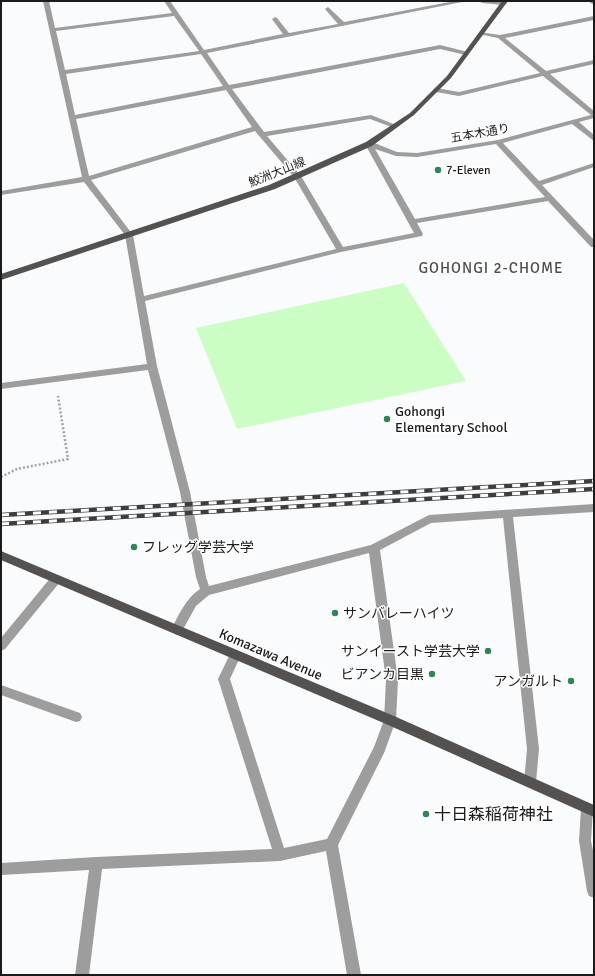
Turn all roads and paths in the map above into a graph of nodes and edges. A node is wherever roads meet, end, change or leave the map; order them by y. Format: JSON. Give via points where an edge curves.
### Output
{"nodes":[{"id":1,"x":46,"y":1,"type":"edge"},
{"id":2,"x":176,"y":1,"type":"edge"},
{"id":3,"x":464,"y":1,"type":"edge"},
{"id":4,"x":482,"y":1,"type":"edge"},
{"id":5,"x":591,"y":1,"type":"edge"},
{"id":6,"x":168,"y":2,"type":"edge"},
{"id":7,"x":504,"y":2,"type":"edge"},
{"id":8,"x":444,"y":3,"type":"edge"},
{"id":9,"x":594,"y":3,"type":"edge"},
{"id":10,"x":328,"y":9,"type":"dead end"},
{"id":11,"x":175,"y":14,"type":"junction"},
{"id":12,"x":594,"y":18,"type":"edge"},
{"id":13,"x":275,"y":19,"type":"dead end"},
{"id":14,"x":342,"y":24,"type":"junction"},
{"id":15,"x":52,"y":30,"type":"junction"},
{"id":16,"x":481,"y":33,"type":"junction"},
{"id":17,"x":286,"y":34,"type":"junction"},
{"id":18,"x":500,"y":37,"type":"junction"},
{"id":19,"x":202,"y":52,"type":"junction"},
{"id":20,"x":466,"y":53,"type":"junction"},
{"id":21,"x":594,"y":62,"type":"edge"},
{"id":22,"x":63,"y":72,"type":"junction"},
{"id":23,"x":545,"y":74,"type":"junction"},
{"id":24,"x":226,"y":88,"type":"junction"},
{"id":25,"x":436,"y":90,"type":"junction"},
{"id":26,"x":594,"y":115,"type":"edge"},
{"id":27,"x":73,"y":117,"type":"junction"},
{"id":28,"x":574,"y":122,"type":"junction"},
{"id":29,"x":394,"y":126,"type":"junction"},
{"id":30,"x":256,"y":128,"type":"junction"},
{"id":31,"x":261,"y":135,"type":"junction"},
{"id":32,"x":594,"y":139,"type":"edge"},
{"id":33,"x":498,"y":142,"type":"junction"},
{"id":34,"x":369,"y":144,"type":"junction"},
{"id":35,"x":594,"y":166,"type":"edge"},
{"id":36,"x":297,"y":176,"type":"junction"},
{"id":37,"x":86,"y":179,"type":"junction"},
{"id":38,"x":537,"y":184,"type":"junction"},
{"id":39,"x":1,"y":193,"type":"edge"},
{"id":40,"x":550,"y":198,"type":"junction"},
{"id":41,"x":412,"y":222,"type":"junction"},
{"id":42,"x":129,"y":235,"type":"junction"},
{"id":43,"x":594,"y":245,"type":"edge"},
{"id":44,"x":341,"y":250,"type":"junction"},
{"id":45,"x":1,"y":277,"type":"edge"},
{"id":46,"x":141,"y":299,"type":"junction"},
{"id":47,"x":152,"y":366,"type":"junction"},
{"id":48,"x":56,"y":379,"type":"junction"},
{"id":49,"x":1,"y":386,"type":"edge"},
{"id":50,"x":1,"y":477,"type":"edge"},
{"id":51,"x":594,"y":508,"type":"edge"},
{"id":52,"x":508,"y":514,"type":"junction"},
{"id":53,"x":374,"y":548,"type":"junction"},
{"id":54,"x":1,"y":555,"type":"edge"},
{"id":55,"x":56,"y":579,"type":"junction"},
{"id":56,"x":206,"y":592,"type":"junction"},
{"id":57,"x":177,"y":630,"type":"junction"},
{"id":58,"x":1,"y":646,"type":"edge"},
{"id":59,"x":235,"y":655,"type":"junction"},
{"id":60,"x":1,"y":690,"type":"edge"},
{"id":61,"x":76,"y":716,"type":"dead end"},
{"id":62,"x":390,"y":720,"type":"junction"},
{"id":63,"x":530,"y":782,"type":"junction"},
{"id":64,"x":590,"y":810,"type":"edge"},
{"id":65,"x":331,"y":844,"type":"junction"},
{"id":66,"x":280,"y":855,"type":"junction"},
{"id":67,"x":96,"y":863,"type":"junction"},
{"id":68,"x":1,"y":869,"type":"edge"},
{"id":69,"x":594,"y":891,"type":"edge"},
{"id":70,"x":82,"y":975,"type":"edge"},
{"id":71,"x":354,"y":975,"type":"edge"}],
"edges":[{"from":1,"to":15,"type":"street"},
{"from":2,"to":6,"type":"street"},
{"from":3,"to":8,"type":"street"},
{"from":4,"to":7,"type":"street"},
{"from":5,"to":9,"type":"street"},
{"from":6,"to":11,"type":"street"},
{"from":7,"to":16,"type":"main road","name":"鮫洲大山線"},
{"from":8,"to":14,"type":"street"},
{"from":10,"to":14,"type":"street"},
{"from":11,"to":15,"type":"street"},
{"from":11,"to":19,"type":"street"},
{"from":12,"to":18,"type":"street"},
{"from":13,"to":17,"type":"street"},
{"from":14,"to":17,"type":"street"},
{"from":15,"to":22,"type":"street"},
{"from":16,"to":18,"type":"street"},
{"from":16,"to":20,"type":"main road","name":"鮫洲大山線"},
{"from":17,"to":19,"type":"street"},
{"from":18,"to":23,"type":"street"},
{"from":19,"to":22,"type":"street"},
{"from":19,"to":24,"type":"street"},
{"from":20,"to":24,"type":"street","via":[[440,47]]},
{"from":20,"to":25,"type":"main road","name":"鮫洲大山線"},
{"from":21,"to":23,"type":"street"},
{"from":22,"to":27,"type":"street"},
{"from":23,"to":25,"type":"street","via":[[459,94]]},
{"from":23,"to":26,"type":"street"},
{"from":24,"to":27,"type":"street"},
{"from":24,"to":30,"type":"street"},
{"from":25,"to":29,"type":"main road","name":"鮫洲大山線","via":[[412,114]]},
{"from":26,"to":28,"type":"street","name":"五本木通り"},
{"from":27,"to":37,"type":"street"},
{"from":28,"to":32,"type":"street"},
{"from":28,"to":33,"type":"street","name":"五本木通り"},
{"from":29,"to":31,"type":"street","via":[[371,117]]},
{"from":29,"to":34,"type":"main road","name":"鮫洲大山線"},
{"from":30,"to":31,"type":"street"},
{"from":30,"to":37,"type":"street"},
{"from":31,"to":36,"type":"street"},
{"from":33,"to":34,"type":"street","name":"五本木通り","via":[[417,155],[396,154]]},
{"from":33,"to":38,"type":"street"},
{"from":34,"to":36,"type":"main road","name":"鮫洲大山線"},
{"from":34,"to":41,"type":"street"},
{"from":35,"to":38,"type":"street"},
{"from":36,"to":42,"type":"main road","name":"鮫洲大山線","via":[[272,187]]},
{"from":36,"to":44,"type":"street"},
{"from":37,"to":39,"type":"street"},
{"from":37,"to":42,"type":"street"},
{"from":38,"to":40,"type":"street"},
{"from":40,"to":41,"type":"street"},
{"from":40,"to":43,"type":"street"},
{"from":41,"to":44,"type":"street","via":[[419,234]]},
{"from":42,"to":45,"type":"main road","name":"鮫洲大山線"},
{"from":42,"to":46,"type":"street"},
{"from":44,"to":46,"type":"street"},
{"from":46,"to":47,"type":"street"},
{"from":47,"to":48,"type":"street"},
{"from":47,"to":56,"type":"street","via":[[185,492]]},
{"from":48,"to":49,"type":"street"},
{"from":48,"to":50,"type":"path","via":[[68,459],[17,469]]},
{"from":51,"to":52,"type":"street"},
{"from":52,"to":53,"type":"street","via":[[429,520]]},
{"from":52,"to":63,"type":"street","via":[[533,749]]},
{"from":53,"to":56,"type":"street"},
{"from":53,"to":62,"type":"street","via":[[392,680]]},
{"from":54,"to":55,"type":"main road","name":"Komazawa Avenue"},
{"from":55,"to":57,"type":"main road","name":"Komazawa Avenue"},
{"from":55,"to":58,"type":"street"},
{"from":56,"to":57,"type":"street","via":[[198,595]]},
{"from":57,"to":59,"type":"main road","name":"Komazawa Avenue"},
{"from":59,"to":62,"type":"main road","name":"Komazawa Avenue"},
{"from":59,"to":66,"type":"street","via":[[224,679]]},
{"from":60,"to":61,"type":"street"},
{"from":62,"to":63,"type":"main road","name":"Komazawa Avenue"},
{"from":62,"to":65,"type":"street","via":[[380,749]]},
{"from":63,"to":64,"type":"main road","name":"Komazawa Avenue"},
{"from":64,"to":69,"type":"street","via":[[585,841]]},
{"from":65,"to":66,"type":"street"},
{"from":65,"to":71,"type":"street"},
{"from":66,"to":67,"type":"street"},
{"from":67,"to":68,"type":"street"},
{"from":67,"to":70,"type":"street"}]}
